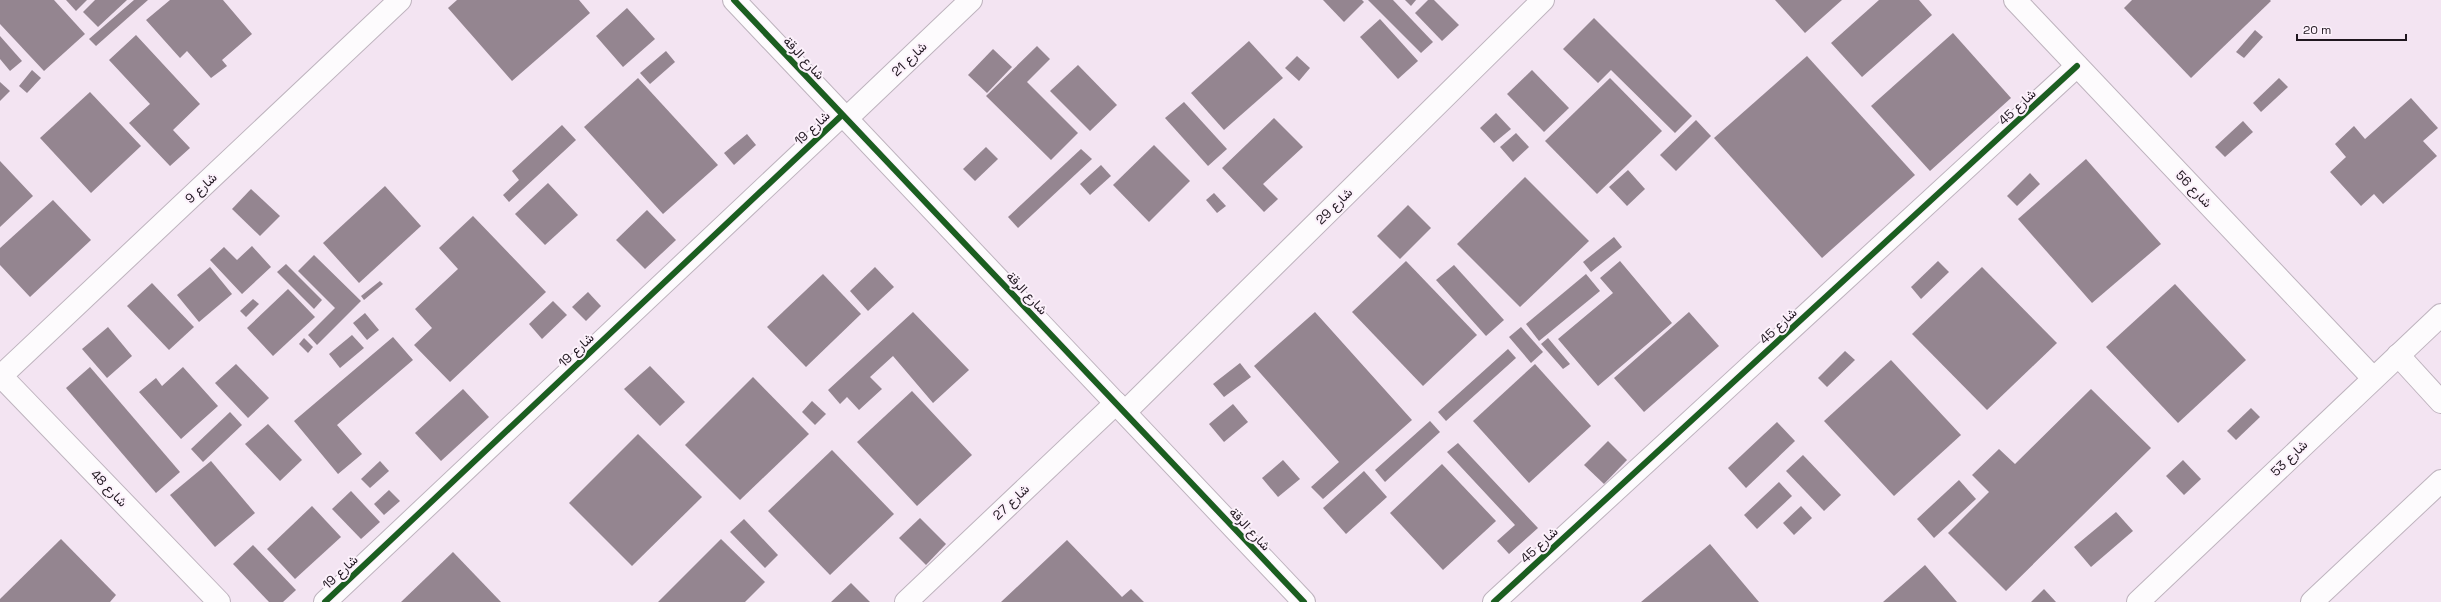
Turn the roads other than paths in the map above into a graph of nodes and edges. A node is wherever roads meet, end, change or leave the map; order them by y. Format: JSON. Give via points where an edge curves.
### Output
{"nodes":[{"id":1,"x":400,"y":0,"type":"edge"},
{"id":2,"x":734,"y":0,"type":"edge"},
{"id":3,"x":971,"y":0,"type":"edge"},
{"id":4,"x":1543,"y":0,"type":"edge"},
{"id":5,"x":2015,"y":0,"type":"edge"},
{"id":6,"x":2077,"y":66,"type":"junction"},
{"id":7,"x":844,"y":117,"type":"junction"},
{"id":8,"x":2441,"y":315,"type":"edge"},
{"id":9,"x":2398,"y":355,"type":"junction"},
{"id":10,"x":0,"y":375,"type":"edge"},
{"id":11,"x":2373,"y":378,"type":"junction"},
{"id":12,"x":2441,"y":402,"type":"edge"},
{"id":13,"x":1120,"y":408,"type":"junction"},
{"id":14,"x":2441,"y":482,"type":"edge"},
{"id":15,"x":219,"y":602,"type":"edge"},
{"id":16,"x":325,"y":602,"type":"edge"},
{"id":17,"x":906,"y":602,"type":"edge"},
{"id":18,"x":1304,"y":602,"type":"edge"},
{"id":19,"x":1494,"y":602,"type":"edge"},
{"id":20,"x":2138,"y":602,"type":"edge"},
{"id":21,"x":2312,"y":602,"type":"edge"}],
"edges":[{"from":1,"to":10,"type":"street","name":"شارع 9"},
{"from":2,"to":7,"type":"street","name":"شارع الرقة"},
{"from":3,"to":7,"type":"street","name":"شارع 21"},
{"from":4,"to":13,"type":"street","name":"شارع 29"},
{"from":5,"to":6,"type":"street","name":"شارع 56"},
{"from":6,"to":11,"type":"street","name":"شارع 56"},
{"from":6,"to":19,"type":"street","name":"شارع 45"},
{"from":7,"to":13,"type":"street","name":"شارع الرقة"},
{"from":7,"to":16,"type":"street","name":"شارع 19"},
{"from":8,"to":9,"type":"street","name":"شارع 53"},
{"from":9,"to":11,"type":"street","name":"شارع 53"},
{"from":9,"to":12,"type":"street"},
{"from":10,"to":15,"type":"street","name":"شارع 48"},
{"from":11,"to":20,"type":"street","name":"شارع 53"},
{"from":13,"to":17,"type":"street","name":"شارع 27"},
{"from":13,"to":18,"type":"street","name":"شارع الرقة"},
{"from":14,"to":21,"type":"street"}]}
